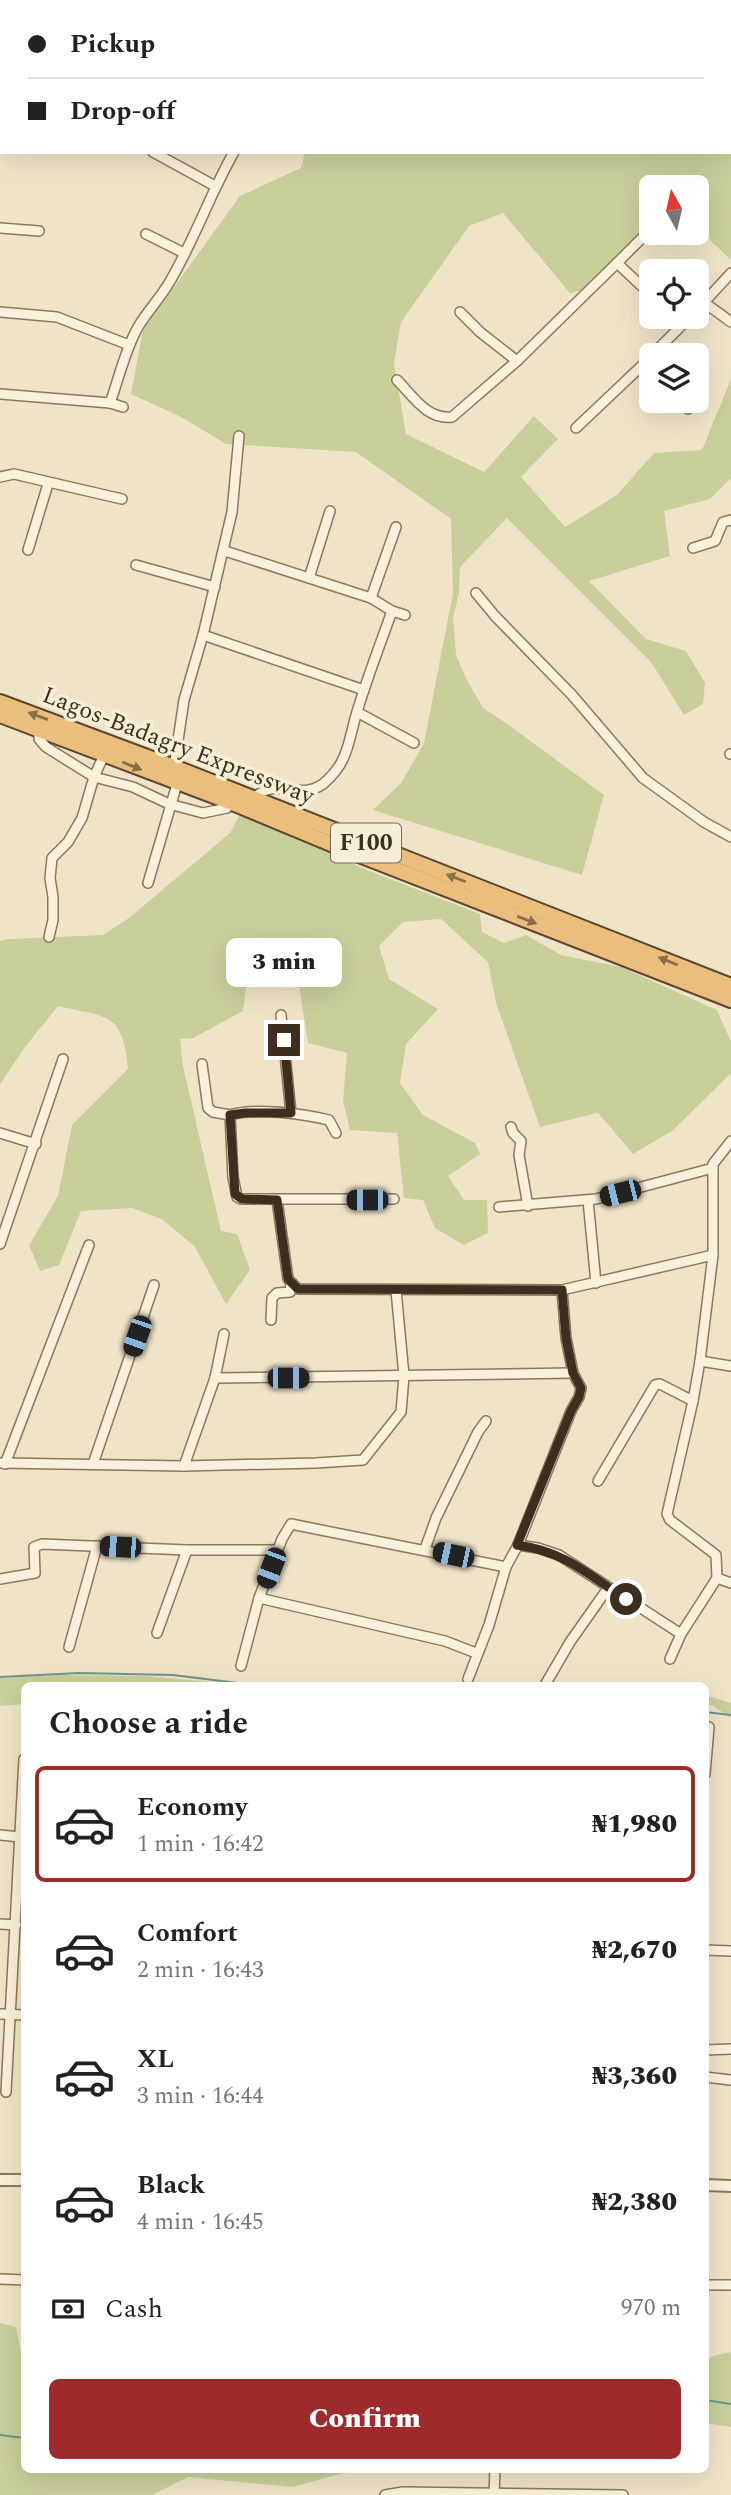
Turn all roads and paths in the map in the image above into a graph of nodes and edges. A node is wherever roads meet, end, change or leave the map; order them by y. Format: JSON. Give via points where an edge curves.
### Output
{"nodes":[{"id":1,"x":157,"y":154,"type":"edge"},
{"id":2,"x":233,"y":154,"type":"edge"},
{"id":3,"x":215,"y":186,"type":"junction"},
{"id":4,"x":0,"y":228,"type":"edge"},
{"id":5,"x":39,"y":231,"type":"dead end"},
{"id":6,"x":146,"y":234,"type":"dead end"},
{"id":7,"x":639,"y":241,"type":"edge"},
{"id":8,"x":184,"y":253,"type":"junction"},
{"id":9,"x":617,"y":263,"type":"junction"},
{"id":10,"x":731,"y":273,"type":"edge"},
{"id":11,"x":639,"y":284,"type":"edge"},
{"id":12,"x":709,"y":298,"type":"edge"},
{"id":13,"x":709,"y":306,"type":"edge"},
{"id":14,"x":0,"y":312,"type":"edge"},
{"id":15,"x":460,"y":312,"type":"dead end"},
{"id":16,"x":731,"y":322,"type":"edge"},
{"id":17,"x":677,"y":329,"type":"edge"},
{"id":18,"x":665,"y":343,"type":"edge"},
{"id":19,"x":130,"y":345,"type":"junction"},
{"id":20,"x":517,"y":361,"type":"junction"},
{"id":21,"x":639,"y":371,"type":"edge"},
{"id":22,"x":397,"y":380,"type":"dead end"},
{"id":23,"x":0,"y":394,"type":"edge"},
{"id":24,"x":110,"y":403,"type":"junction"},
{"id":25,"x":123,"y":407,"type":"dead end"},
{"id":26,"x":576,"y":428,"type":"dead end"},
{"id":27,"x":240,"y":436,"type":"dead end"},
{"id":28,"x":0,"y":477,"type":"edge"},
{"id":29,"x":48,"y":484,"type":"junction"},
{"id":30,"x":122,"y":499,"type":"dead end"},
{"id":31,"x":330,"y":511,"type":"dead end"},
{"id":32,"x":731,"y":520,"type":"edge"},
{"id":33,"x":396,"y":527,"type":"dead end"},
{"id":34,"x":694,"y":548,"type":"dead end"},
{"id":35,"x":28,"y":550,"type":"dead end"},
{"id":36,"x":225,"y":551,"type":"junction"},
{"id":37,"x":136,"y":565,"type":"dead end"},
{"id":38,"x":309,"y":578,"type":"junction"},
{"id":39,"x":215,"y":587,"type":"junction"},
{"id":40,"x":476,"y":593,"type":"dead end"},
{"id":41,"x":371,"y":598,"type":"junction"},
{"id":42,"x":391,"y":611,"type":"junction"},
{"id":43,"x":405,"y":615,"type":"dead end"},
{"id":44,"x":203,"y":635,"type":"junction"},
{"id":45,"x":364,"y":690,"type":"junction"},
{"id":46,"x":0,"y":702,"type":"edge"},
{"id":47,"x":357,"y":712,"type":"junction"},
{"id":48,"x":0,"y":715,"type":"edge"},
{"id":49,"x":39,"y":730,"type":"junction"},
{"id":50,"x":414,"y":743,"type":"dead end"},
{"id":51,"x":104,"y":755,"type":"junction"},
{"id":52,"x":174,"y":767,"type":"junction"},
{"id":53,"x":94,"y":777,"type":"junction"},
{"id":54,"x":177,"y":784,"type":"junction"},
{"id":55,"x":253,"y":799,"type":"junction"},
{"id":56,"x":230,"y":802,"type":"junction"},
{"id":57,"x":169,"y":804,"type":"junction"},
{"id":58,"x":731,"y":837,"type":"edge"},
{"id":59,"x":148,"y":883,"type":"dead end"},
{"id":60,"x":49,"y":937,"type":"dead end"},
{"id":61,"x":731,"y":986,"type":"edge"},
{"id":62,"x":731,"y":1000,"type":"edge"},
{"id":63,"x":281,"y":1015,"type":"dead end"},
{"id":64,"x":63,"y":1059,"type":"dead end"},
{"id":65,"x":202,"y":1064,"type":"dead end"},
{"id":66,"x":291,"y":1113,"type":"junction"},
{"id":67,"x":230,"y":1115,"type":"junction"},
{"id":68,"x":512,"y":1127,"type":"dead end"},
{"id":69,"x":0,"y":1132,"type":"edge"},
{"id":70,"x":336,"y":1133,"type":"dead end"},
{"id":71,"x":731,"y":1141,"type":"edge"},
{"id":72,"x":36,"y":1144,"type":"junction"},
{"id":73,"x":713,"y":1168,"type":"junction"},
{"id":74,"x":394,"y":1199,"type":"dead end"},
{"id":75,"x":277,"y":1200,"type":"junction"},
{"id":76,"x":588,"y":1200,"type":"junction"},
{"id":77,"x":528,"y":1206,"type":"junction"},
{"id":78,"x":499,"y":1207,"type":"dead end"},
{"id":79,"x":0,"y":1244,"type":"edge"},
{"id":80,"x":89,"y":1245,"type":"dead end"},
{"id":81,"x":713,"y":1255,"type":"junction"},
{"id":82,"x":596,"y":1283,"type":"junction"},
{"id":83,"x":291,"y":1284,"type":"junction"},
{"id":84,"x":154,"y":1285,"type":"dead end"},
{"id":85,"x":396,"y":1290,"type":"junction"},
{"id":86,"x":562,"y":1290,"type":"junction"},
{"id":87,"x":271,"y":1320,"type":"dead end"},
{"id":88,"x":224,"y":1334,"type":"dead end"},
{"id":89,"x":700,"y":1361,"type":"junction"},
{"id":90,"x":731,"y":1366,"type":"edge"},
{"id":91,"x":573,"y":1373,"type":"junction"},
{"id":92,"x":404,"y":1376,"type":"junction"},
{"id":93,"x":215,"y":1378,"type":"junction"},
{"id":94,"x":693,"y":1401,"type":"junction"},
{"id":95,"x":486,"y":1421,"type":"dead end"},
{"id":96,"x":2,"y":1464,"type":"edge"},
{"id":97,"x":93,"y":1464,"type":"junction"},
{"id":98,"x":184,"y":1466,"type":"junction"},
{"id":99,"x":598,"y":1481,"type":"dead end"},
{"id":100,"x":517,"y":1545,"type":"junction"},
{"id":101,"x":97,"y":1546,"type":"junction"},
{"id":102,"x":425,"y":1549,"type":"junction"},
{"id":103,"x":187,"y":1550,"type":"junction"},
{"id":104,"x":278,"y":1550,"type":"junction"},
{"id":105,"x":506,"y":1567,"type":"junction"},
{"id":106,"x":717,"y":1578,"type":"junction"},
{"id":107,"x":0,"y":1579,"type":"edge"},
{"id":108,"x":731,"y":1583,"type":"edge"},
{"id":109,"x":608,"y":1588,"type":"junction"},
{"id":110,"x":260,"y":1598,"type":"junction"},
{"id":111,"x":157,"y":1633,"type":"dead end"},
{"id":112,"x":681,"y":1634,"type":"junction"},
{"id":113,"x":69,"y":1647,"type":"dead end"},
{"id":114,"x":476,"y":1653,"type":"junction"},
{"id":115,"x":670,"y":1660,"type":"dead end"},
{"id":116,"x":241,"y":1666,"type":"dead end"},
{"id":117,"x":468,"y":1679,"type":"dead end"},
{"id":118,"x":547,"y":1682,"type":"edge"},
{"id":119,"x":21,"y":1818,"type":"edge"},
{"id":120,"x":0,"y":1835,"type":"edge"},
{"id":121,"x":20,"y":1837,"type":"junction"},
{"id":122,"x":0,"y":1924,"type":"edge"},
{"id":123,"x":16,"y":1925,"type":"junction"},
{"id":124,"x":709,"y":1950,"type":"edge"},
{"id":125,"x":731,"y":1951,"type":"edge"},
{"id":126,"x":5,"y":2014,"type":"edge"},
{"id":127,"x":731,"y":2049,"type":"edge"},
{"id":128,"x":709,"y":2050,"type":"edge"},
{"id":129,"x":4,"y":2076,"type":"edge"},
{"id":130,"x":709,"y":2077,"type":"edge"},
{"id":131,"x":731,"y":2080,"type":"edge"},
{"id":132,"x":6,"y":2092,"type":"dead end"},
{"id":133,"x":0,"y":2180,"type":"edge"},
{"id":134,"x":21,"y":2180,"type":"edge"},
{"id":135,"x":709,"y":2185,"type":"edge"},
{"id":136,"x":731,"y":2186,"type":"edge"},
{"id":137,"x":0,"y":2279,"type":"edge"},
{"id":138,"x":21,"y":2280,"type":"edge"},
{"id":139,"x":709,"y":2285,"type":"edge"},
{"id":140,"x":731,"y":2285,"type":"edge"},
{"id":141,"x":495,"y":2473,"type":"edge"},
{"id":142,"x":494,"y":2494,"type":"edge"},
{"id":143,"x":385,"y":2495,"type":"edge"},
{"id":144,"x":579,"y":2495,"type":"edge"},
{"id":145,"x":624,"y":2495,"type":"edge"}],
"edges":[{"from":1,"to":3,"type":"street"},
{"from":2,"to":3,"type":"street"},
{"from":3,"to":8,"type":"street"},
{"from":4,"to":5,"type":"street"},
{"from":6,"to":8,"type":"street"},
{"from":7,"to":9,"type":"street"},
{"from":8,"to":19,"type":"street"},
{"from":9,"to":11,"type":"street"},
{"from":9,"to":20,"type":"street"},
{"from":10,"to":12,"type":"street"},
{"from":13,"to":16,"type":"street"},
{"from":14,"to":19,"type":"street","via":[[57,317]]},
{"from":15,"to":20,"type":"street"},
{"from":17,"to":18,"type":"street"},
{"from":19,"to":24,"type":"street"},
{"from":20,"to":22,"type":"street","via":[[452,417],[426,411]]},
{"from":21,"to":26,"type":"street"},
{"from":23,"to":24,"type":"street"},
{"from":24,"to":25,"type":"street"},
{"from":27,"to":36,"type":"street"},
{"from":28,"to":29,"type":"street","via":[[14,474]]},
{"from":29,"to":30,"type":"street"},
{"from":29,"to":35,"type":"street"},
{"from":31,"to":38,"type":"street"},
{"from":32,"to":34,"type":"street","via":[[723,522],[715,541]]},
{"from":33,"to":41,"type":"street"},
{"from":36,"to":38,"type":"street"},
{"from":36,"to":39,"type":"street"},
{"from":37,"to":39,"type":"street"},
{"from":38,"to":41,"type":"street"},
{"from":39,"to":44,"type":"street"},
{"from":40,"to":58,"type":"street","via":[[643,778]]},
{"from":41,"to":42,"type":"street"},
{"from":42,"to":43,"type":"street"},
{"from":42,"to":45,"type":"street"},
{"from":44,"to":45,"type":"street"},
{"from":44,"to":52,"type":"street","via":[[184,700]]},
{"from":45,"to":47,"type":"street"},
{"from":52,"to":46,"type":"highway","name":"Lagos-Badagry Expressway","number":"F100","one_way":true},
{"from":47,"to":50,"type":"street"},
{"from":47,"to":55,"type":"street","via":[[343,760],[322,785],[302,792],[270,788]]},
{"from":48,"to":49,"type":"highway","name":"Lagos-Badagry Expressway","number":"F100"},
{"from":49,"to":51,"type":"highway","name":"Lagos-Badagry Expressway","number":"F100"},
{"from":49,"to":53,"type":"street","via":[[46,747]]},
{"from":51,"to":53,"type":"street"},
{"from":51,"to":54,"type":"highway","name":"Lagos-Badagry Expressway","number":"F100","one_way":true},
{"from":52,"to":55,"type":"highway","name":"Lagos-Badagry Expressway","number":"F100"},
{"from":53,"to":57,"type":"street","via":[[133,787]]},
{"from":53,"to":60,"type":"street","via":[[82,818],[52,858]]},
{"from":54,"to":56,"type":"highway","name":"Lagos-Badagry Expressway","number":"F100"},
{"from":54,"to":57,"type":"street"},
{"from":61,"to":55,"type":"highway","name":"Lagos-Badagry Expressway","number":"F100","one_way":true},
{"from":56,"to":57,"type":"street","via":[[227,808],[203,813]]},
{"from":56,"to":62,"type":"highway","name":"Lagos-Badagry Expressway","number":"F100","one_way":true},
{"from":57,"to":59,"type":"street"},
{"from":63,"to":66,"type":"street"},
{"from":64,"to":72,"type":"street"},
{"from":65,"to":67,"type":"street","via":[[208,1108]]},
{"from":66,"to":67,"type":"street"},
{"from":66,"to":70,"type":"street","via":[[329,1120]]},
{"from":67,"to":75,"type":"street","via":[[235,1194],[242,1199]]},
{"from":68,"to":77,"type":"street","via":[[521,1141]]},
{"from":69,"to":72,"type":"street"},
{"from":71,"to":73,"type":"street"},
{"from":72,"to":79,"type":"street"},
{"from":73,"to":76,"type":"street"},
{"from":73,"to":81,"type":"street"},
{"from":74,"to":75,"type":"street"},
{"from":75,"to":83,"type":"street"},
{"from":76,"to":77,"type":"street"},
{"from":76,"to":82,"type":"street"},
{"from":77,"to":78,"type":"street"},
{"from":80,"to":96,"type":"street"},
{"from":81,"to":82,"type":"street"},
{"from":81,"to":89,"type":"street"},
{"from":82,"to":86,"type":"street"},
{"from":83,"to":85,"type":"street","via":[[298,1289]]},
{"from":83,"to":87,"type":"street","via":[[290,1292],[272,1298]]},
{"from":84,"to":97,"type":"street"},
{"from":85,"to":86,"type":"street"},
{"from":85,"to":92,"type":"street"},
{"from":86,"to":91,"type":"street"},
{"from":88,"to":93,"type":"street"},
{"from":89,"to":90,"type":"street"},
{"from":89,"to":94,"type":"street"},
{"from":91,"to":92,"type":"street"},
{"from":91,"to":100,"type":"street","via":[[581,1388],[579,1397]]},
{"from":92,"to":93,"type":"street"},
{"from":92,"to":98,"type":"street","via":[[400,1416],[363,1460]]},
{"from":93,"to":98,"type":"street"},
{"from":94,"to":99,"type":"street","via":[[654,1385]]},
{"from":94,"to":106,"type":"street","via":[[667,1514],[716,1555]]},
{"from":95,"to":102,"type":"street"},
{"from":96,"to":97,"type":"street"},
{"from":97,"to":98,"type":"street"},
{"from":100,"to":105,"type":"street"},
{"from":100,"to":109,"type":"street","via":[[559,1555]]},
{"from":101,"to":103,"type":"street"},
{"from":101,"to":107,"type":"street","via":[[37,1545],[33,1551],[35,1573]]},
{"from":101,"to":113,"type":"street"},
{"from":102,"to":104,"type":"street","via":[[296,1523],[288,1526]]},
{"from":102,"to":105,"type":"street"},
{"from":103,"to":104,"type":"street"},
{"from":103,"to":111,"type":"street"},
{"from":104,"to":110,"type":"street"},
{"from":105,"to":114,"type":"street"},
{"from":106,"to":108,"type":"street"},
{"from":106,"to":112,"type":"street"},
{"from":109,"to":112,"type":"street"},
{"from":109,"to":118,"type":"street"},
{"from":110,"to":114,"type":"street","via":[[445,1641]]},
{"from":110,"to":116,"type":"street"},
{"from":112,"to":115,"type":"street"},
{"from":114,"to":117,"type":"street"},
{"from":119,"to":121,"type":"street"},
{"from":120,"to":121,"type":"street"},
{"from":121,"to":123,"type":"street"},
{"from":122,"to":123,"type":"street"},
{"from":123,"to":126,"type":"street"},
{"from":124,"to":125,"type":"street"},
{"from":126,"to":129,"type":"street"},
{"from":127,"to":128,"type":"street"},
{"from":129,"to":132,"type":"street"},
{"from":130,"to":131,"type":"street"},
{"from":133,"to":134,"type":"street"},
{"from":135,"to":136,"type":"street"},
{"from":137,"to":138,"type":"street"},
{"from":139,"to":140,"type":"street"},
{"from":141,"to":142,"type":"street"},
{"from":142,"to":143,"type":"street"},
{"from":142,"to":144,"type":"street"},
{"from":144,"to":145,"type":"street"}]}
